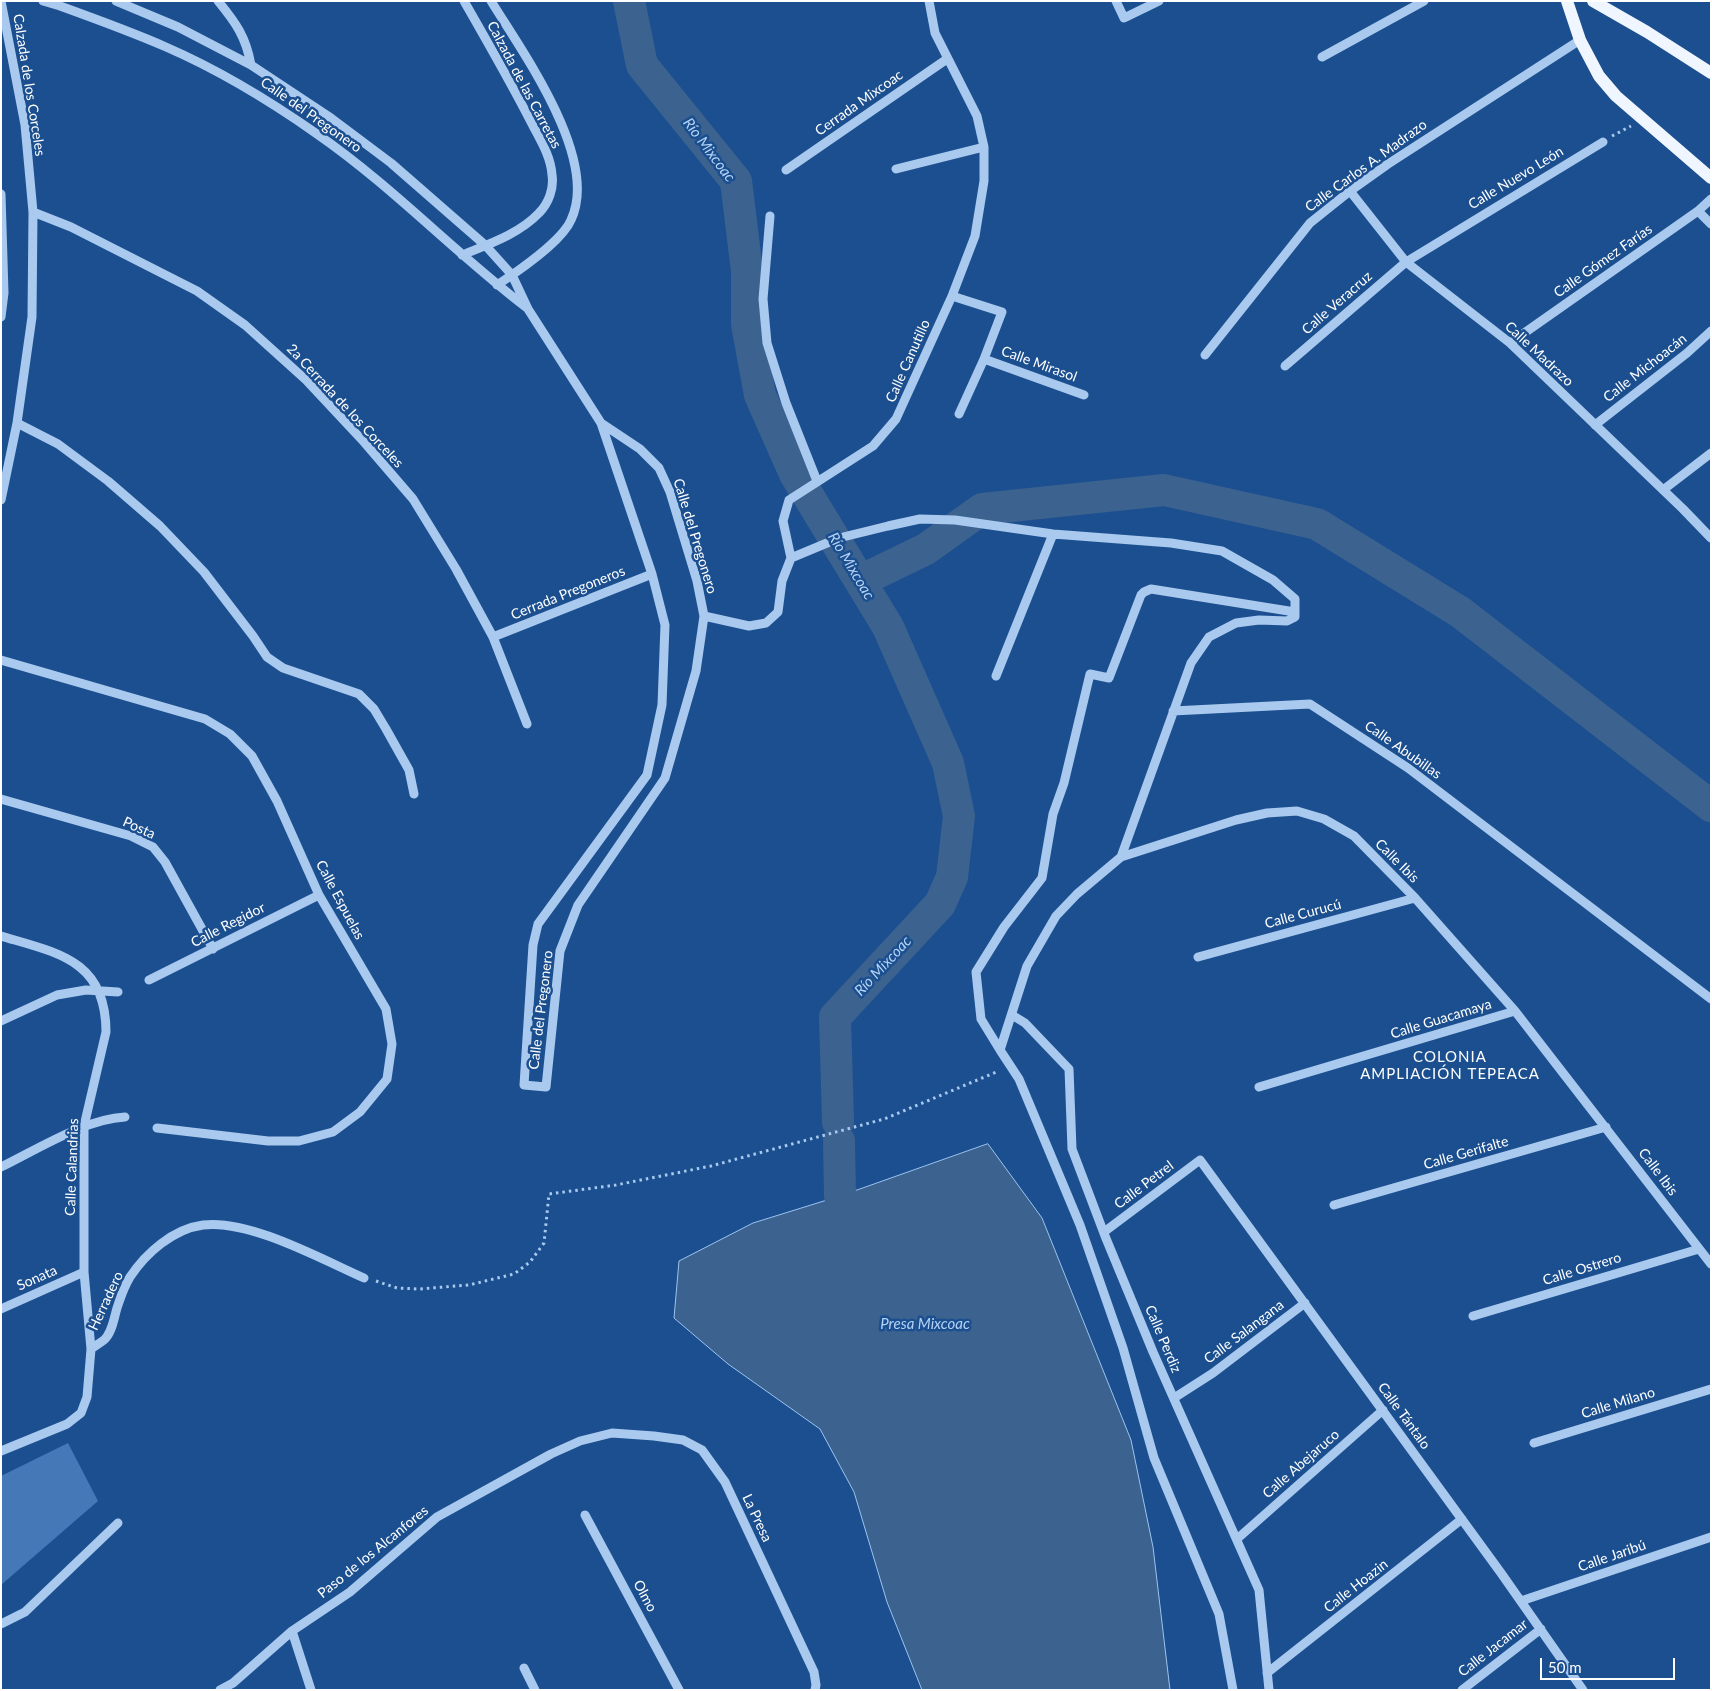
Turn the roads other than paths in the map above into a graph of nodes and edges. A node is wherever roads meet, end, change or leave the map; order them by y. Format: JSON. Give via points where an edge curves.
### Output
{"nodes":[{"id":1,"x":1,"y":1,"type":"edge"},
{"id":2,"x":43,"y":1,"type":"edge"},
{"id":3,"x":116,"y":1,"type":"edge"},
{"id":4,"x":218,"y":1,"type":"edge"},
{"id":5,"x":464,"y":1,"type":"edge"},
{"id":6,"x":491,"y":1,"type":"edge"},
{"id":7,"x":929,"y":1,"type":"edge"},
{"id":8,"x":1116,"y":1,"type":"edge"},
{"id":9,"x":1159,"y":1,"type":"edge"},
{"id":10,"x":1424,"y":1,"type":"edge"},
{"id":11,"x":1567,"y":1,"type":"edge"},
{"id":12,"x":1593,"y":1,"type":"edge"},
{"id":13,"x":1580,"y":40,"type":"junction"},
{"id":14,"x":1322,"y":57,"type":"dead end"},
{"id":15,"x":947,"y":59,"type":"junction"},
{"id":16,"x":251,"y":65,"type":"junction"},
{"id":17,"x":1711,"y":73,"type":"edge"},
{"id":18,"x":1603,"y":142,"type":"road end"},
{"id":19,"x":984,"y":147,"type":"junction"},
{"id":20,"x":896,"y":168,"type":"dead end"},
{"id":21,"x":786,"y":170,"type":"dead end"},
{"id":22,"x":1711,"y":178,"type":"edge"},
{"id":23,"x":1350,"y":191,"type":"junction"},
{"id":24,"x":1,"y":194,"type":"edge"},
{"id":25,"x":1711,"y":199,"type":"edge"},
{"id":26,"x":33,"y":212,"type":"junction"},
{"id":27,"x":1698,"y":212,"type":"junction"},
{"id":28,"x":770,"y":216,"type":"dead end"},
{"id":29,"x":1711,"y":224,"type":"edge"},
{"id":30,"x":2,"y":227,"type":"edge"},
{"id":31,"x":485,"y":245,"type":"junction"},
{"id":32,"x":462,"y":255,"type":"junction"},
{"id":33,"x":1406,"y":262,"type":"junction"},
{"id":34,"x":512,"y":275,"type":"junction"},
{"id":35,"x":497,"y":285,"type":"junction"},
{"id":36,"x":952,"y":296,"type":"junction"},
{"id":37,"x":528,"y":309,"type":"junction"},
{"id":38,"x":1,"y":317,"type":"edge"},
{"id":39,"x":1711,"y":331,"type":"edge"},
{"id":40,"x":1510,"y":343,"type":"junction"},
{"id":41,"x":1205,"y":355,"type":"dead end"},
{"id":42,"x":984,"y":359,"type":"junction"},
{"id":43,"x":1285,"y":366,"type":"dead end"},
{"id":44,"x":1084,"y":395,"type":"dead end"},
{"id":45,"x":958,"y":414,"type":"dead end"},
{"id":46,"x":602,"y":423,"type":"junction"},
{"id":47,"x":17,"y":424,"type":"junction"},
{"id":48,"x":1595,"y":424,"type":"junction"},
{"id":49,"x":1711,"y":453,"type":"edge"},
{"id":50,"x":816,"y":481,"type":"junction"},
{"id":51,"x":1663,"y":490,"type":"junction"},
{"id":52,"x":1,"y":500,"type":"edge"},
{"id":53,"x":1053,"y":534,"type":"junction"},
{"id":54,"x":1711,"y":538,"type":"edge"},
{"id":55,"x":792,"y":558,"type":"junction"},
{"id":56,"x":652,"y":574,"type":"junction"},
{"id":57,"x":1295,"y":612,"type":"junction"},
{"id":58,"x":704,"y":616,"type":"junction"},
{"id":59,"x":494,"y":637,"type":"junction"},
{"id":60,"x":1,"y":660,"type":"edge"},
{"id":61,"x":996,"y":676,"type":"dead end"},
{"id":62,"x":1173,"y":711,"type":"junction"},
{"id":63,"x":527,"y":724,"type":"dead end"},
{"id":64,"x":414,"y":794,"type":"dead end"},
{"id":65,"x":1,"y":799,"type":"edge"},
{"id":66,"x":1121,"y":856,"type":"junction"},
{"id":67,"x":319,"y":895,"type":"junction"},
{"id":68,"x":1415,"y":898,"type":"junction"},
{"id":69,"x":1,"y":936,"type":"edge"},
{"id":70,"x":213,"y":948,"type":"junction"},
{"id":71,"x":1198,"y":957,"type":"dead end"},
{"id":72,"x":150,"y":980,"type":"dead end"},
{"id":73,"x":98,"y":990,"type":"junction"},
{"id":74,"x":118,"y":992,"type":"dead end"},
{"id":75,"x":1711,"y":1000,"type":"edge"},
{"id":76,"x":1515,"y":1011,"type":"junction"},
{"id":77,"x":1012,"y":1015,"type":"junction"},
{"id":78,"x":1,"y":1021,"type":"edge"},
{"id":79,"x":1000,"y":1050,"type":"junction"},
{"id":80,"x":1259,"y":1087,"type":"dead end"},
{"id":81,"x":125,"y":1118,"type":"dead end"},
{"id":82,"x":84,"y":1126,"type":"junction"},
{"id":83,"x":1606,"y":1127,"type":"junction"},
{"id":84,"x":157,"y":1128,"type":"dead end"},
{"id":85,"x":1200,"y":1160,"type":"joint"},
{"id":86,"x":1,"y":1167,"type":"edge"},
{"id":87,"x":1334,"y":1205,"type":"dead end"},
{"id":88,"x":1104,"y":1232,"type":"junction"},
{"id":89,"x":1699,"y":1249,"type":"junction"},
{"id":90,"x":1711,"y":1264,"type":"edge"},
{"id":91,"x":84,"y":1272,"type":"junction"},
{"id":92,"x":364,"y":1278,"type":"road end"},
{"id":93,"x":1305,"y":1303,"type":"junction"},
{"id":94,"x":1,"y":1309,"type":"edge"},
{"id":95,"x":1473,"y":1316,"type":"dead end"},
{"id":96,"x":91,"y":1349,"type":"junction"},
{"id":97,"x":1711,"y":1389,"type":"edge"},
{"id":98,"x":1174,"y":1398,"type":"junction"},
{"id":99,"x":1383,"y":1410,"type":"junction"},
{"id":100,"x":612,"y":1434,"type":"joint"},
{"id":101,"x":1534,"y":1443,"type":"dead end"},
{"id":102,"x":1,"y":1451,"type":"edge"},
{"id":103,"x":586,"y":1515,"type":"dead end"},
{"id":104,"x":1462,"y":1519,"type":"junction"},
{"id":105,"x":118,"y":1523,"type":"dead end"},
{"id":106,"x":1711,"y":1537,"type":"edge"},
{"id":107,"x":1237,"y":1539,"type":"junction"},
{"id":108,"x":1521,"y":1601,"type":"junction"},
{"id":109,"x":1,"y":1624,"type":"edge"},
{"id":110,"x":1541,"y":1629,"type":"junction"},
{"id":111,"x":292,"y":1631,"type":"junction"},
{"id":112,"x":524,"y":1668,"type":"dead end"},
{"id":113,"x":1268,"y":1674,"type":"junction"},
{"id":114,"x":234,"y":1686,"type":"edge"},
{"id":115,"x":816,"y":1688,"type":"edge"},
{"id":116,"x":220,"y":1690,"type":"edge"},
{"id":117,"x":311,"y":1690,"type":"edge"},
{"id":118,"x":535,"y":1690,"type":"edge"},
{"id":119,"x":679,"y":1690,"type":"edge"},
{"id":120,"x":1233,"y":1690,"type":"edge"},
{"id":121,"x":1269,"y":1690,"type":"edge"},
{"id":122,"x":1462,"y":1690,"type":"edge"},
{"id":123,"x":1583,"y":1690,"type":"edge"}],
"edges":[{"from":1,"to":26,"type":"street","name":"Calzada de los Corceles","via":[[25,124]]},
{"from":2,"to":32,"type":"street","name":"Calle del Pregonero","via":[[168,47],[244,87],[318,134],[376,178]]},
{"from":3,"to":16,"type":"street","name":"Calle del Pregonero","via":[[178,27]]},
{"from":4,"to":16,"type":"street","via":[[235,21],[248,47]]},
{"from":5,"to":31,"type":"street","name":"Calzada de las Carretas","via":[[510,80],[544,148],[552,174],[552,193],[540,212],[525,226]]},
{"from":6,"to":34,"type":"street","name":"Calzada de las Carretas","via":[[544,88],[577,169],[578,195],[571,221],[554,242]]},
{"from":7,"to":15,"type":"street","name":"Calle Canutillo","via":[[936,33]]},
{"from":8,"to":9,"type":"street","via":[[1124,18]]},
{"from":10,"to":14,"type":"street"},
{"from":11,"to":13,"type":"main road"},
{"from":12,"to":17,"type":"main road"},
{"from":13,"to":22,"type":"main road","via":[[1599,76],[1616,96]]},
{"from":13,"to":23,"type":"street","name":"Calle Carlos A. Madrazo"},
{"from":15,"to":19,"type":"street","name":"Calle Canutillo","via":[[977,116]]},
{"from":15,"to":21,"type":"street","name":"Cerrada Mixcoac"},
{"from":16,"to":31,"type":"street","name":"Calle del Pregonero","via":[[391,163]]},
{"from":18,"to":33,"type":"street","name":"Calle Nuevo León"},
{"from":19,"to":20,"type":"street"},
{"from":19,"to":36,"type":"street","name":"Calle Canutillo","via":[[984,181],[975,236]]},
{"from":23,"to":33,"type":"street","name":"Calle Madrazo"},
{"from":23,"to":41,"type":"street","name":"Calle Carlos A. Madrazo","via":[[1310,223]]},
{"from":24,"to":30,"type":"street"},
{"from":25,"to":27,"type":"street","name":"Calle Gómez Farías"},
{"from":26,"to":47,"type":"street","name":"Calzada de los Corceles","via":[[32,317]]},
{"from":26,"to":59,"type":"street","name":"2a Cerrada de los Corceles","via":[[71,227],[197,291],[245,325],[306,380],[412,500]]},
{"from":27,"to":29,"type":"street"},
{"from":27,"to":40,"type":"street","name":"Calle Gómez Farías"},
{"from":28,"to":50,"type":"street","via":[[764,299],[767,343]]},
{"from":30,"to":38,"type":"street","via":[[4,293]]},
{"from":31,"to":32,"type":"street","name":"Calzada de las Carretas"},
{"from":31,"to":34,"type":"street","name":"Calle del Pregonero"},
{"from":32,"to":35,"type":"street","name":"Calle del Pregonero"},
{"from":33,"to":40,"type":"street","name":"Calle Madrazo"},
{"from":33,"to":43,"type":"street","name":"Calle Veracruz"},
{"from":34,"to":35,"type":"street","name":"Calzada de las Carretas"},
{"from":34,"to":37,"type":"street","name":"Calle del Pregonero"},
{"from":35,"to":37,"type":"street","name":"Calle del Pregonero"},
{"from":36,"to":42,"type":"street","name":"Calle Mirasol","via":[[1002,312]]},
{"from":36,"to":50,"type":"street","name":"Calle Canutillo","via":[[896,419],[873,446]]},
{"from":37,"to":46,"type":"street","name":"Calle del Pregonero"},
{"from":39,"to":48,"type":"street","name":"Calle Michoacán"},
{"from":40,"to":48,"type":"street","name":"Calle Madrazo"},
{"from":42,"to":44,"type":"street","name":"Calle Mirasol"},
{"from":42,"to":45,"type":"street","name":"Calle Mirasol"},
{"from":46,"to":56,"type":"street","name":"Calle del Pregonero"},
{"from":46,"to":58,"type":"street","name":"Calle del Pregonero","via":[[640,449],[659,468],[670,492],[697,581]]},
{"from":47,"to":52,"type":"street","name":"Calzada de los Corceles"},
{"from":47,"to":64,"type":"street","via":[[58,444],[160,526],[204,572],[266,657],[283,668],[359,694],[374,709],[409,770]]},
{"from":48,"to":51,"type":"street","name":"Calle Madrazo"},
{"from":49,"to":51,"type":"street"},
{"from":50,"to":55,"type":"street","name":"Calle Canutillo","via":[[789,500],[783,521]]},
{"from":51,"to":54,"type":"street","name":"Calle Madrazo"},
{"from":53,"to":55,"type":"street","via":[[955,520],[920,519],[839,538]]},
{"from":53,"to":57,"type":"street","via":[[1171,543],[1222,551],[1273,580],[1294,599]]},
{"from":53,"to":61,"type":"street"},
{"from":55,"to":58,"type":"street","via":[[782,581],[778,612],[766,623],[749,626]]},
{"from":56,"to":58,"type":"street","name":"Calle del Pregonero","via":[[665,625],[662,705],[648,775],[538,924],[532,945],[524,1085],[546,1088],[560,951],[578,905],[665,778],[696,671]]},
{"from":56,"to":59,"type":"street","name":"Cerrada Pregoneros"},
{"from":57,"to":62,"type":"street","via":[[1295,617],[1287,621],[1236,623],[1209,637],[1191,663]]},
{"from":57,"to":79,"type":"street","via":[[1151,589],[1141,595],[1109,678],[1090,674],[1064,783],[1053,814],[1042,878],[1004,927],[976,972],[981,1019]]},
{"from":59,"to":63,"type":"street","name":"2a Cerrada de los Corceles"},
{"from":60,"to":67,"type":"street","name":"Calle Espuelas","via":[[205,719],[230,734],[252,756],[277,801]]},
{"from":62,"to":66,"type":"street"},
{"from":62,"to":75,"type":"street","name":"Calle Abubillas","via":[[1310,704],[1408,768]]},
{"from":65,"to":70,"type":"street","name":"Posta","via":[[131,836],[153,847],[166,862]]},
{"from":66,"to":68,"type":"street","name":"Calle Ibis","via":[[1236,820],[1297,811],[1324,819],[1354,836]]},
{"from":66,"to":77,"type":"street","name":"Calle Ibis","via":[[1056,916],[1027,966]]},
{"from":67,"to":70,"type":"street","name":"Calle Regidor"},
{"from":67,"to":84,"type":"street","name":"Calle Espuelas","via":[[386,1008],[392,1044],[387,1079],[360,1112],[333,1132],[299,1141],[268,1141]]},
{"from":68,"to":71,"type":"street","name":"Calle Curucú"},
{"from":68,"to":76,"type":"street","name":"Calle Ibis"},
{"from":69,"to":73,"type":"street","via":[[67,958],[88,974]]},
{"from":70,"to":72,"type":"street","name":"Calle Regidor"},
{"from":73,"to":74,"type":"street"},
{"from":73,"to":78,"type":"street","via":[[57,995]]},
{"from":73,"to":82,"type":"street","name":"Calle Calandrias","via":[[106,1032]]},
{"from":76,"to":80,"type":"street","name":"Calle Guacamaya"},
{"from":76,"to":83,"type":"street","name":"Calle Ibis"},
{"from":77,"to":79,"type":"street","name":"Calle Ibis"},
{"from":77,"to":88,"type":"street","name":"Calle Perdiz","via":[[1025,1023],[1069,1069],[1072,1149]]},
{"from":79,"to":120,"type":"street","via":[[1019,1079],[1080,1225],[1123,1348],[1154,1458],[1219,1614]]},
{"from":81,"to":82,"type":"street","via":[[100,1120]]},
{"from":82,"to":86,"type":"street"},
{"from":82,"to":91,"type":"street","name":"Calle Calandrias"},
{"from":83,"to":87,"type":"street","name":"Calle Gerifalte"},
{"from":83,"to":89,"type":"street","name":"Calle Ibis"},
{"from":85,"to":88,"type":"street","name":"Calle Petrel"},
{"from":85,"to":93,"type":"street","name":"Calle Tántalo"},
{"from":88,"to":98,"type":"street","name":"Calle Perdiz"},
{"from":89,"to":90,"type":"street","name":"Calle Ibis"},
{"from":89,"to":95,"type":"street","name":"Calle Ostrero"},
{"from":91,"to":94,"type":"street","name":"Sonata"},
{"from":91,"to":96,"type":"street","name":"Calle Calandrias"},
{"from":92,"to":96,"type":"street","name":"Herradero","via":[[265,1234],[226,1225],[202,1225],[173,1235],[146,1257],[129,1278],[105,1339]]},
{"from":93,"to":98,"type":"street","name":"Calle Salangana","via":[[1213,1373]]},
{"from":93,"to":99,"type":"street","name":"Calle Tántalo"},
{"from":96,"to":102,"type":"street","name":"Herradero","via":[[87,1397],[80,1413],[67,1424]]},
{"from":97,"to":101,"type":"street","name":"Calle Milano"},
{"from":98,"to":107,"type":"street","name":"Calle Perdiz"},
{"from":99,"to":104,"type":"street","name":"Calle Tántalo"},
{"from":99,"to":107,"type":"street","name":"Calle Abejaruco"},
{"from":100,"to":111,"type":"street","name":"Paso de los Alcanfores","via":[[580,1441],[551,1454],[437,1517],[350,1592]]},
{"from":100,"to":115,"type":"street","name":"La Presa","via":[[683,1440],[702,1450],[725,1482],[814,1672]]},
{"from":103,"to":119,"type":"street","name":"Olmo"},
{"from":104,"to":108,"type":"street","name":"Calle Tántalo"},
{"from":104,"to":113,"type":"street","name":"Calle Hoazin"},
{"from":105,"to":109,"type":"street","via":[[24,1612]]},
{"from":106,"to":108,"type":"street","name":"Calle Jaribú"},
{"from":107,"to":113,"type":"street","name":"Calle Perdiz","via":[[1259,1590]]},
{"from":108,"to":110,"type":"street","name":"Calle Tántalo"},
{"from":110,"to":122,"type":"street","name":"Calle Jacamar"},
{"from":110,"to":123,"type":"street","name":"Calle Tántalo"},
{"from":111,"to":114,"type":"street","name":"Paso de los Alcanfores"},
{"from":111,"to":117,"type":"street"},
{"from":112,"to":118,"type":"street"},
{"from":113,"to":121,"type":"street","name":"Calle Perdiz"},
{"from":114,"to":116,"type":"street","name":"Paso de los Alcanfores"}]}
